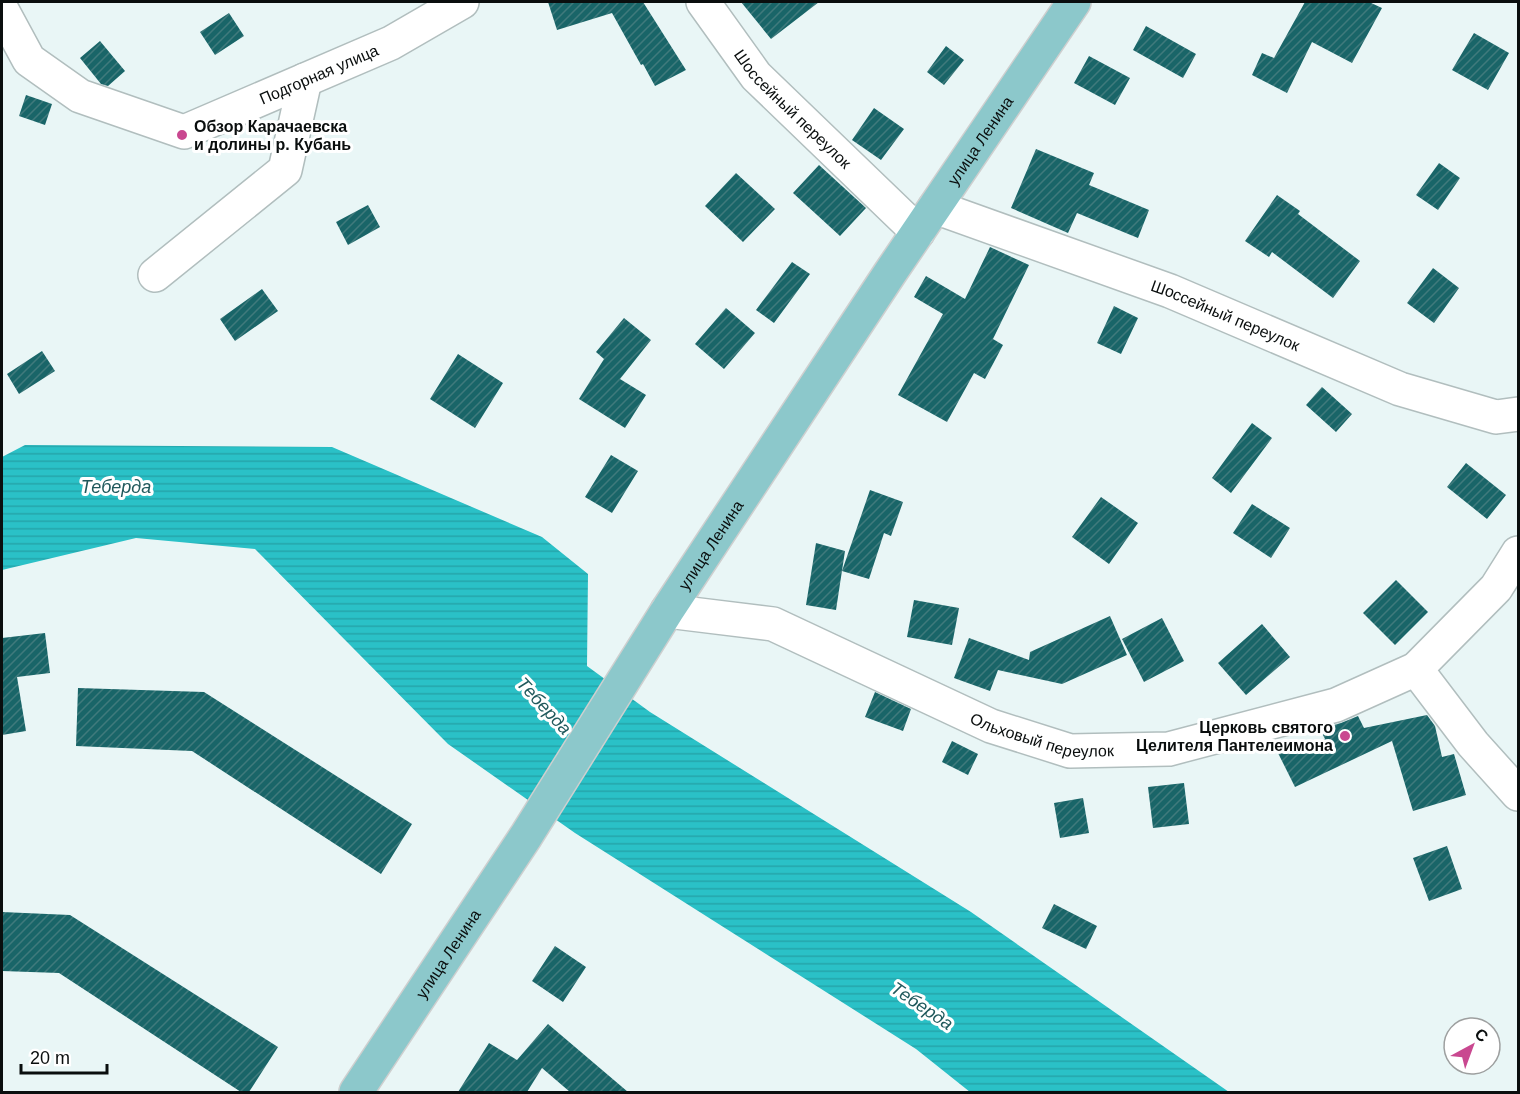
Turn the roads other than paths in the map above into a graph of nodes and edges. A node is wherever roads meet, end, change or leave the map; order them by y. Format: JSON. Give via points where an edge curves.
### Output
{"nodes":[{"id":1,"x":462,"y":2,"type":"edge"},
{"id":2,"x":704,"y":2,"type":"edge"},
{"id":3,"x":1074,"y":2,"type":"edge"},
{"id":4,"x":2,"y":10,"type":"edge"},
{"id":5,"x":305,"y":80,"type":"junction"},
{"id":6,"x":926,"y":220,"type":"junction"},
{"id":7,"x":155,"y":275,"type":"dead end"},
{"id":8,"x":1518,"y":414,"type":"edge"},
{"id":9,"x":1518,"y":553,"type":"edge"},
{"id":10,"x":667,"y":610,"type":"junction"},
{"id":11,"x":1416,"y":669,"type":"junction"},
{"id":12,"x":1518,"y":794,"type":"edge"},
{"id":13,"x":356,"y":1092,"type":"edge"}],
"edges":[{"from":1,"to":5,"type":"street","name":"Подгорная улица","via":[[391,44]]},
{"from":2,"to":6,"type":"street","name":"Шоссейный переулок","via":[[756,76]]},
{"from":3,"to":6,"type":"main road","name":"улица Ленина"},
{"from":4,"to":5,"type":"street","name":"Подгорная улица","via":[[29,60],[80,96],[184,132]]},
{"from":5,"to":7,"type":"street","via":[[285,170]]},
{"from":6,"to":8,"type":"street","name":"Шоссейный переулок","via":[[1170,291],[1400,389],[1496,417]]},
{"from":6,"to":10,"type":"main road","name":"улица Ленина"},
{"from":9,"to":11,"type":"street","name":"Ольховый переулок","via":[[1496,588]]},
{"from":10,"to":11,"type":"street","name":"Ольховый переулок","via":[[773,624],[991,726],[1070,751],[1168,749],[1336,705]]},
{"from":10,"to":13,"type":"main road","name":"улица Ленина","via":[[526,836]]},
{"from":11,"to":12,"type":"street","via":[[1473,744]]}]}
